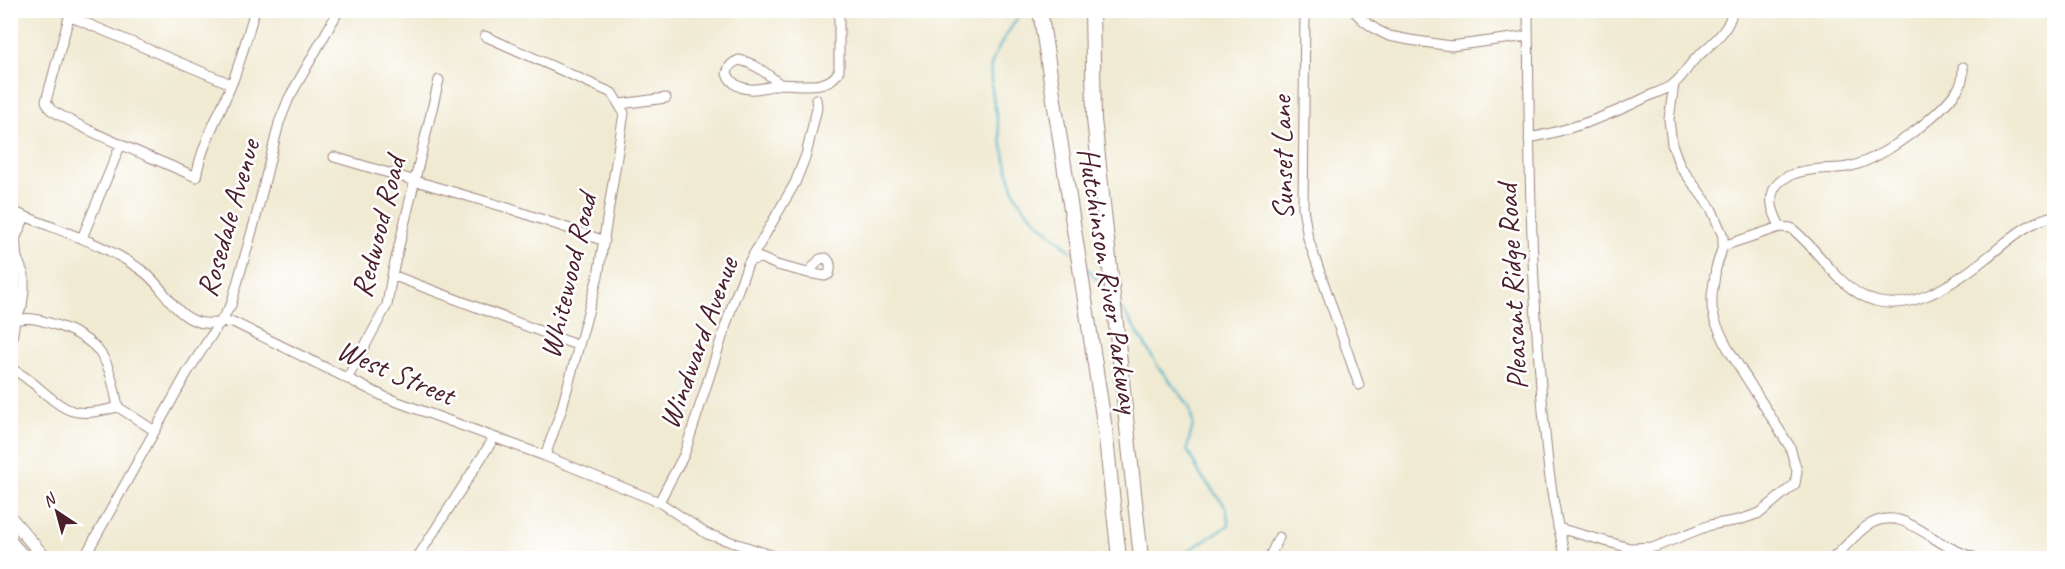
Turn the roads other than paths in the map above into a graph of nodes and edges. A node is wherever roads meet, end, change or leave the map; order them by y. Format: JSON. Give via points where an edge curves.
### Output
{"nodes":[{"id":1,"x":255,"y":10,"type":"edge"},
{"id":2,"x":339,"y":10,"type":"edge"},
{"id":3,"x":839,"y":10,"type":"edge"},
{"id":4,"x":1092,"y":10,"type":"edge"},
{"id":5,"x":1305,"y":10,"type":"edge"},
{"id":6,"x":1353,"y":10,"type":"edge"},
{"id":7,"x":1528,"y":10,"type":"edge"},
{"id":8,"x":1732,"y":10,"type":"edge"},
{"id":9,"x":1040,"y":11,"type":"edge"},
{"id":10,"x":70,"y":14,"type":"edge"},
{"id":11,"x":485,"y":36,"type":"dead end"},
{"id":12,"x":1528,"y":36,"type":"junction"},
{"id":13,"x":1963,"y":67,"type":"dead end"},
{"id":14,"x":439,"y":80,"type":"dead end"},
{"id":15,"x":231,"y":84,"type":"junction"},
{"id":16,"x":780,"y":84,"type":"junction"},
{"id":17,"x":1674,"y":84,"type":"junction"},
{"id":18,"x":666,"y":98,"type":"dead end"},
{"id":19,"x":816,"y":99,"type":"dead end"},
{"id":20,"x":620,"y":104,"type":"junction"},
{"id":21,"x":1530,"y":138,"type":"junction"},
{"id":22,"x":121,"y":144,"type":"junction"},
{"id":23,"x":334,"y":157,"type":"dead end"},
{"id":24,"x":415,"y":180,"type":"junction"},
{"id":25,"x":10,"y":210,"type":"edge"},
{"id":26,"x":2055,"y":216,"type":"edge"},
{"id":27,"x":25,"y":217,"type":"junction"},
{"id":28,"x":1780,"y":226,"type":"junction"},
{"id":29,"x":82,"y":238,"type":"junction"},
{"id":30,"x":605,"y":241,"type":"junction"},
{"id":31,"x":1723,"y":246,"type":"junction"},
{"id":32,"x":752,"y":260,"type":"junction"},
{"id":33,"x":808,"y":273,"type":"dead end"},
{"id":34,"x":392,"y":275,"type":"junction"},
{"id":35,"x":13,"y":321,"type":"edge"},
{"id":36,"x":221,"y":322,"type":"junction"},
{"id":37,"x":579,"y":346,"type":"junction"},
{"id":38,"x":10,"y":352,"type":"edge"},
{"id":39,"x":10,"y":369,"type":"edge"},
{"id":40,"x":347,"y":379,"type":"junction"},
{"id":41,"x":1359,"y":385,"type":"dead end"},
{"id":42,"x":118,"y":407,"type":"junction"},
{"id":43,"x":155,"y":431,"type":"junction"},
{"id":44,"x":494,"y":438,"type":"junction"},
{"id":45,"x":545,"y":456,"type":"junction"},
{"id":46,"x":659,"y":502,"type":"junction"},
{"id":47,"x":10,"y":517,"type":"edge"},
{"id":48,"x":1558,"y":528,"type":"junction"},
{"id":49,"x":1280,"y":537,"type":"dead end"},
{"id":50,"x":10,"y":541,"type":"edge"},
{"id":51,"x":25,"y":558,"type":"edge"},
{"id":52,"x":45,"y":558,"type":"edge"},
{"id":53,"x":84,"y":558,"type":"edge"},
{"id":54,"x":417,"y":558,"type":"edge"},
{"id":55,"x":780,"y":558,"type":"edge"},
{"id":56,"x":1119,"y":558,"type":"edge"},
{"id":57,"x":1141,"y":558,"type":"edge"},
{"id":58,"x":1269,"y":558,"type":"edge"},
{"id":59,"x":1566,"y":558,"type":"edge"},
{"id":60,"x":1833,"y":558,"type":"edge"},
{"id":61,"x":1976,"y":558,"type":"edge"}],
"edges":[{"from":1,"to":15,"type":"street"},
{"from":2,"to":36,"type":"street","name":"Rosedale Avenue","via":[[279,123],[231,305]]},
{"from":3,"to":16,"type":"street","via":[[837,75],[815,85]]},
{"from":4,"to":57,"type":"highway","name":"Hutchinson River Parkway","via":[[1094,119]]},
{"from":5,"to":41,"type":"street","name":"Sunset Lane","via":[[1303,208],[1308,238]]},
{"from":6,"to":12,"type":"street","via":[[1377,30],[1410,40],[1451,46]]},
{"from":7,"to":12,"type":"street","name":"Pleasant Ridge Road"},
{"from":8,"to":17,"type":"street","via":[[1724,30]]},
{"from":9,"to":56,"type":"highway","name":"Hutchinson River Parkway","via":[[1109,459]]},
{"from":10,"to":15,"type":"street"},
{"from":10,"to":22,"type":"street","via":[[46,101],[49,108],[82,128]]},
{"from":11,"to":20,"type":"street","via":[[612,93]]},
{"from":12,"to":21,"type":"street","name":"Pleasant Ridge Road"},
{"from":13,"to":28,"type":"street","via":[[1959,88],[1915,130],[1884,152],[1850,167],[1796,173],[1778,183],[1772,194],[1772,208]]},
{"from":14,"to":24,"type":"street","name":"Redwood Road"},
{"from":15,"to":22,"type":"street","via":[[196,177]]},
{"from":16,"to":16,"type":"street","via":[[746,90],[728,77],[728,68],[739,60],[747,62]]},
{"from":17,"to":21,"type":"street","via":[[1601,118]]},
{"from":17,"to":31,"type":"street","via":[[1669,119],[1672,144],[1680,166],[1711,208],[1723,236]]},
{"from":18,"to":20,"type":"street"},
{"from":19,"to":32,"type":"street","name":"Windward Avenue","via":[[806,155],[795,183]]},
{"from":20,"to":30,"type":"street","name":"Whitewood Road","via":[[624,113]]},
{"from":21,"to":48,"type":"street","name":"Pleasant Ridge Road","via":[[1536,324],[1548,469]]},
{"from":22,"to":29,"type":"street"},
{"from":23,"to":24,"type":"street"},
{"from":24,"to":30,"type":"street"},
{"from":24,"to":34,"type":"street","name":"Redwood Road"},
{"from":25,"to":27,"type":"street","name":"West Street"},
{"from":26,"to":28,"type":"street","via":[[2023,229],[1950,284],[1902,303],[1888,304],[1859,294],[1799,234]]},
{"from":27,"to":29,"type":"street","name":"West Street"},
{"from":27,"to":35,"type":"street","via":[[15,239],[24,275],[22,306]]},
{"from":28,"to":31,"type":"street"},
{"from":29,"to":36,"type":"street","name":"West Street","via":[[144,272],[185,316],[209,325]]},
{"from":30,"to":37,"type":"street","name":"Whitewood Road"},
{"from":31,"to":48,"type":"street","via":[[1712,295],[1715,321],[1790,447],[1797,471],[1794,484],[1760,513],[1710,525],[1654,547],[1630,548]]},
{"from":32,"to":33,"type":"street","via":[[761,258]]},
{"from":32,"to":46,"type":"street","name":"Windward Avenue","via":[[733,303],[684,455]]},
{"from":34,"to":37,"type":"street"},
{"from":34,"to":40,"type":"street","name":"Redwood Road","via":[[387,305]]},
{"from":35,"to":38,"type":"street"},
{"from":35,"to":42,"type":"street","via":[[34,317],[92,341],[106,363]]},
{"from":36,"to":40,"type":"street","name":"West Street","via":[[233,322]]},
{"from":36,"to":43,"type":"street","name":"Rosedale Avenue"},
{"from":37,"to":45,"type":"street","name":"Whitewood Road"},
{"from":39,"to":42,"type":"street","via":[[73,412],[84,414]]},
{"from":40,"to":44,"type":"street","name":"West Street"},
{"from":42,"to":43,"type":"street"},
{"from":43,"to":53,"type":"street","name":"Rosedale Avenue"},
{"from":44,"to":45,"type":"street","name":"West Street"},
{"from":44,"to":54,"type":"street"},
{"from":45,"to":46,"type":"street","name":"West Street"},
{"from":46,"to":55,"type":"street","name":"West Street","via":[[707,534]]},
{"from":47,"to":52,"type":"main road"},
{"from":48,"to":59,"type":"street","name":"Pleasant Ridge Road"},
{"from":49,"to":58,"type":"street"},
{"from":50,"to":51,"type":"main road"},
{"from":60,"to":61,"type":"street","via":[[1866,526],[1883,518],[1903,520]]}]}
